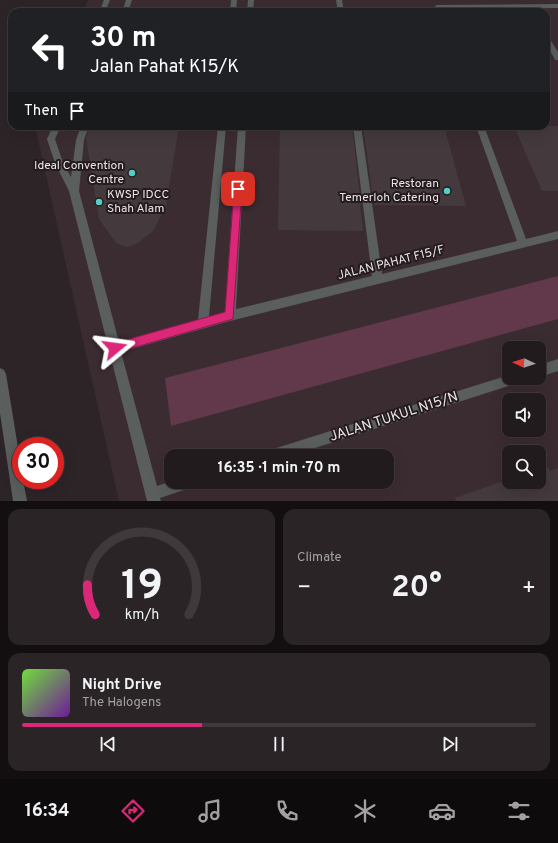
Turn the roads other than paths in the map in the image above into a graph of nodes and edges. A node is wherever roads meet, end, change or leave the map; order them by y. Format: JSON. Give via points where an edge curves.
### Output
{"nodes":[{"id":1,"x":437,"y":6,"type":"edge"},
{"id":2,"x":558,"y":6,"type":"edge"},
{"id":3,"x":499,"y":8,"type":"edge"},
{"id":4,"x":539,"y":8,"type":"edge"},
{"id":5,"x":550,"y":44,"type":"edge"},
{"id":6,"x":558,"y":58,"type":"edge"},
{"id":7,"x":54,"y":130,"type":"edge"},
{"id":8,"x":84,"y":130,"type":"edge"},
{"id":9,"x":222,"y":130,"type":"edge"},
{"id":10,"x":242,"y":130,"type":"edge"},
{"id":11,"x":358,"y":130,"type":"edge"},
{"id":12,"x":481,"y":130,"type":"edge"},
{"id":13,"x":74,"y":191,"type":"junction"},
{"id":14,"x":558,"y":235,"type":"edge"},
{"id":15,"x":522,"y":244,"type":"junction"},
{"id":16,"x":378,"y":279,"type":"junction"},
{"id":17,"x":230,"y":316,"type":"junction"},
{"id":18,"x":203,"y":323,"type":"junction"},
{"id":19,"x":115,"y":348,"type":"junction"},
{"id":20,"x":558,"y":365,"type":"edge"},
{"id":21,"x":546,"y":369,"type":"edge"},
{"id":22,"x":0,"y":374,"type":"edge"},
{"id":23,"x":502,"y":383,"type":"edge"},
{"id":24,"x":292,"y":449,"type":"edge"},
{"id":25,"x":172,"y":489,"type":"edge"},
{"id":26,"x":153,"y":497,"type":"edge"},
{"id":27,"x":20,"y":501,"type":"edge"}],
"edges":[{"from":1,"to":3,"type":"street"},
{"from":2,"to":4,"type":"street"},
{"from":5,"to":6,"type":"street"},
{"from":7,"to":13,"type":"street","via":[[51,139],[59,163]]},
{"from":8,"to":13,"type":"street"},
{"from":9,"to":18,"type":"street"},
{"from":10,"to":17,"type":"street"},
{"from":11,"to":16,"type":"street"},
{"from":12,"to":15,"type":"street"},
{"from":13,"to":19,"type":"street"},
{"from":14,"to":15,"type":"street","name":"JALAN PAHAT F15/F"},
{"from":15,"to":16,"type":"street","name":"JALAN PAHAT F15/F"},
{"from":16,"to":17,"type":"street","name":"JALAN PAHAT F15/F"},
{"from":17,"to":18,"type":"street","name":"JALAN PAHAT F15/F"},
{"from":18,"to":19,"type":"street","name":"JALAN PAHAT F15/F"},
{"from":19,"to":26,"type":"street"},
{"from":20,"to":21,"type":"street"},
{"from":22,"to":27,"type":"street"},
{"from":23,"to":24,"type":"street","name":"JALAN TUKUL N15/N"},
{"from":25,"to":26,"type":"street"}]}
